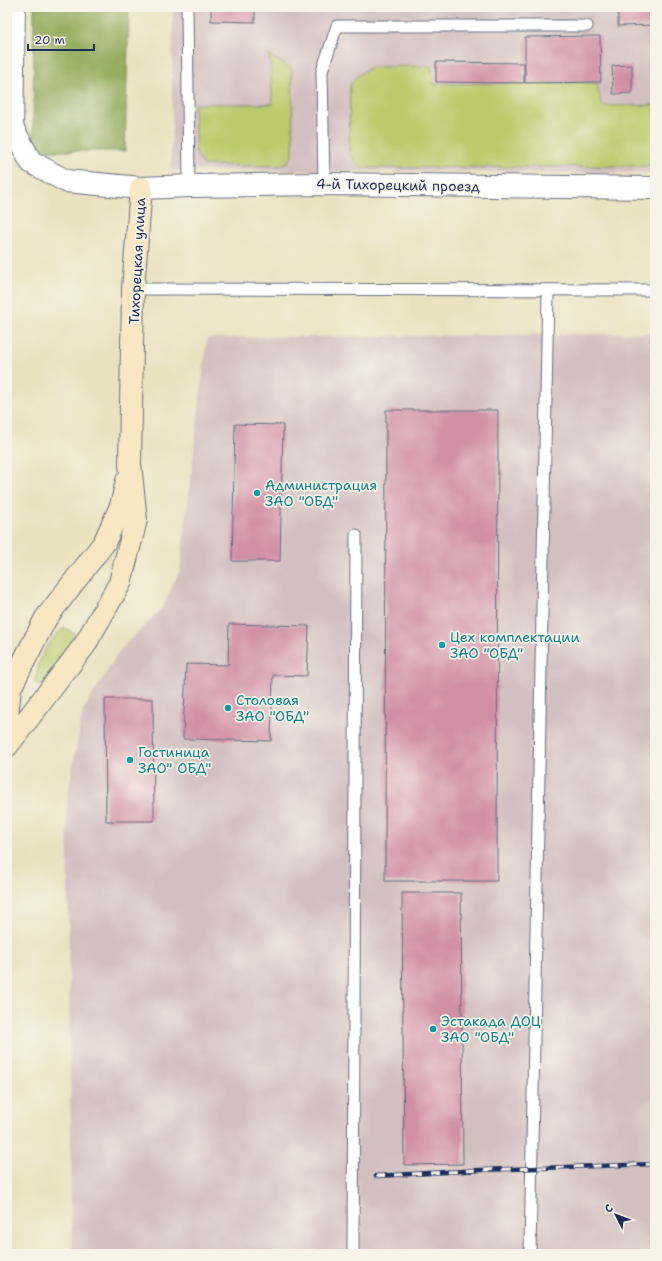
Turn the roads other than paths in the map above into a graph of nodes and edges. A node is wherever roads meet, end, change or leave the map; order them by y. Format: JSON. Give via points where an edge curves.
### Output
{"nodes":[{"id":1,"x":14,"y":7,"type":"edge"},
{"id":2,"x":187,"y":7,"type":"edge"},
{"id":3,"x":587,"y":26,"type":"dead end"},
{"id":4,"x":324,"y":184,"type":"junction"},
{"id":5,"x":189,"y":186,"type":"junction"},
{"id":6,"x":141,"y":188,"type":"junction"},
{"id":7,"x":655,"y":188,"type":"edge"},
{"id":8,"x":133,"y":289,"type":"junction"},
{"id":9,"x":548,"y":290,"type":"junction"},
{"id":10,"x":655,"y":290,"type":"edge"},
{"id":11,"x":130,"y":464,"type":"junction"},
{"id":12,"x":356,"y":535,"type":"dead end"},
{"id":13,"x":7,"y":715,"type":"edge"},
{"id":14,"x":7,"y":746,"type":"edge"},
{"id":15,"x":353,"y":1254,"type":"edge"},
{"id":16,"x":530,"y":1254,"type":"edge"}],
"edges":[{"from":1,"to":6,"type":"street","name":"Тихорецкая улица","via":[[12,127],[31,162],[66,181]]},
{"from":2,"to":5,"type":"lane"},
{"from":3,"to":4,"type":"lane","via":[[337,26],[322,71]]},
{"from":4,"to":5,"type":"street","name":"4-й Тихорецкий проезд"},
{"from":4,"to":7,"type":"street","name":"4-й Тихорецкий проезд"},
{"from":5,"to":6,"type":"street","name":"4-й Тихорецкий проезд"},
{"from":6,"to":8,"type":"street","name":"Тихорецкая улица"},
{"from":8,"to":9,"type":"lane"},
{"from":8,"to":11,"type":"street","name":"Тихорецкая улица"},
{"from":9,"to":10,"type":"lane"},
{"from":9,"to":16,"type":"lane"},
{"from":11,"to":13,"type":"street","name":"Тихорецкая улица","via":[[121,506],[104,543],[46,618],[10,688]]},
{"from":11,"to":14,"type":"street","name":"Тихорецкая улица","via":[[136,520],[120,583],[84,646]]},
{"from":12,"to":15,"type":"lane"}]}
